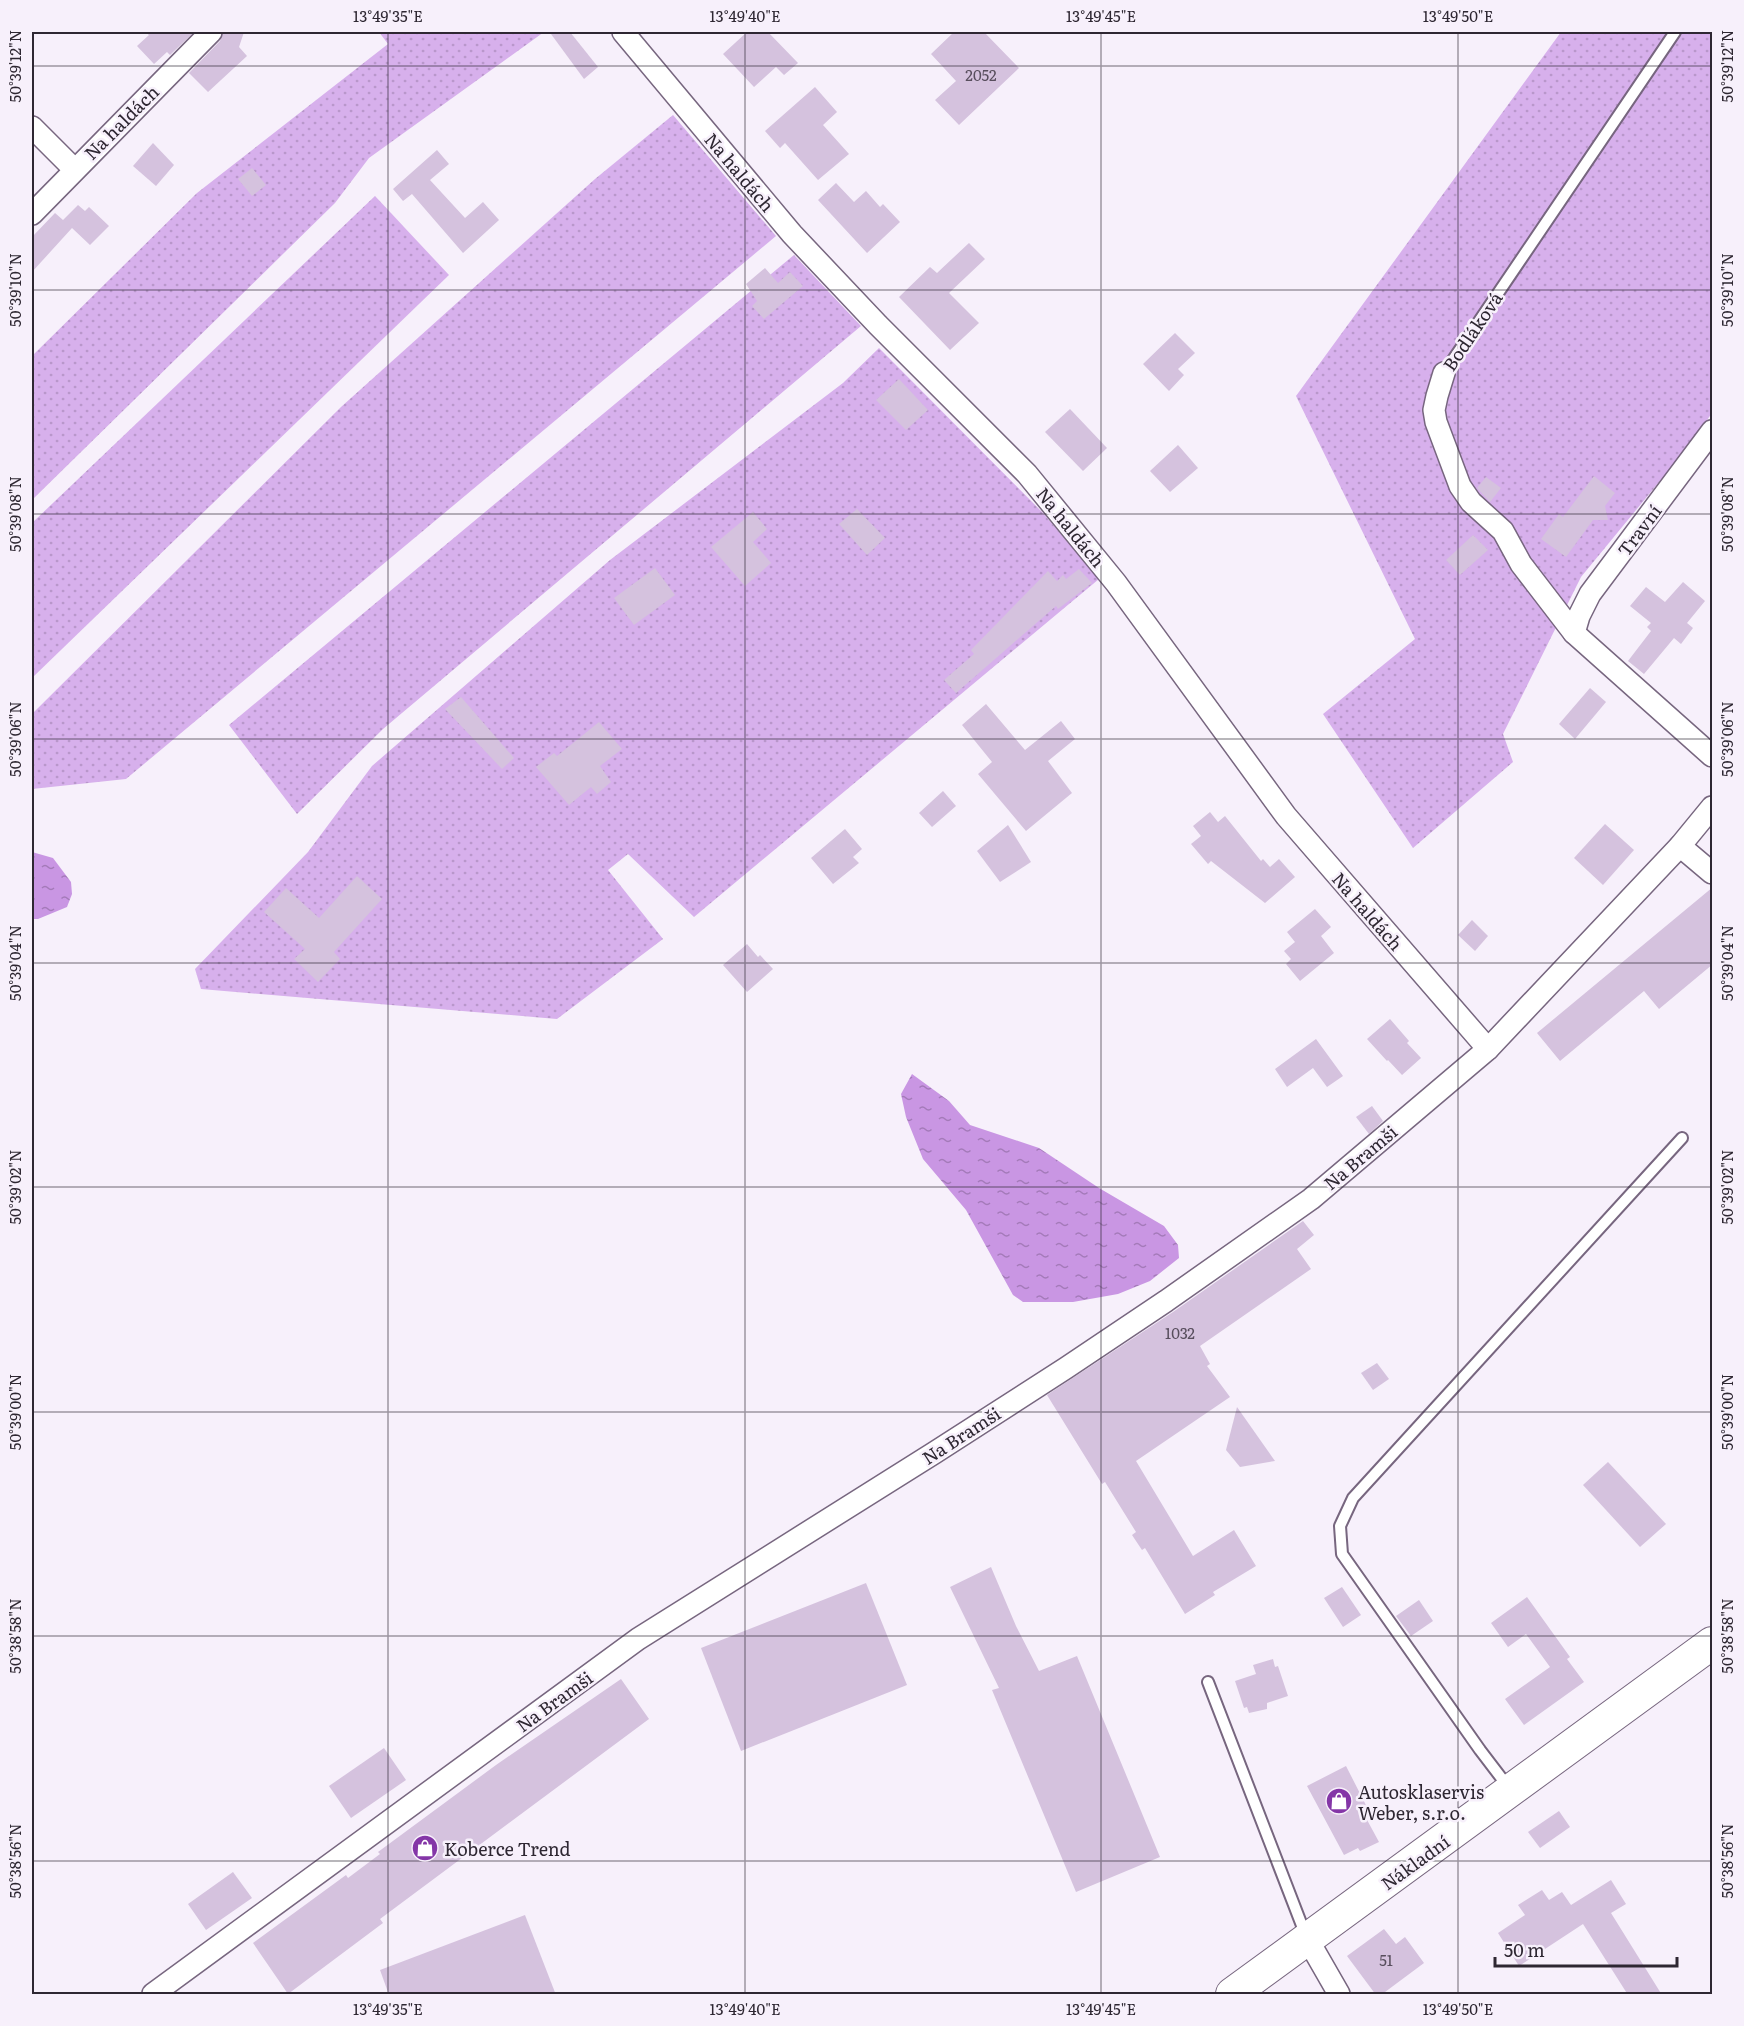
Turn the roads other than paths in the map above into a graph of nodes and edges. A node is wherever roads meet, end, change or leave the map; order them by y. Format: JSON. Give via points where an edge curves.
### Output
{"nodes":[{"id":1,"x":211,"y":32,"type":"edge"},
{"id":2,"x":623,"y":32,"type":"edge"},
{"id":3,"x":1675,"y":32,"type":"edge"},
{"id":4,"x":32,"y":127,"type":"edge"},
{"id":5,"x":74,"y":169,"type":"junction"},
{"id":6,"x":32,"y":214,"type":"edge"},
{"id":7,"x":1444,"y":373,"type":"joint"},
{"id":8,"x":1713,"y":431,"type":"edge"},
{"id":9,"x":1574,"y":633,"type":"junction"},
{"id":10,"x":1713,"y":756,"type":"edge"},
{"id":11,"x":1713,"y":807,"type":"edge"},
{"id":12,"x":1680,"y":846,"type":"junction"},
{"id":13,"x":1713,"y":873,"type":"edge"},
{"id":14,"x":1488,"y":1049,"type":"junction"},
{"id":15,"x":1682,"y":1138,"type":"dead end"},
{"id":16,"x":1713,"y":1643,"type":"edge"},
{"id":17,"x":1208,"y":1682,"type":"dead end"},
{"id":18,"x":1511,"y":1791,"type":"junction"},
{"id":19,"x":1308,"y":1940,"type":"junction"},
{"id":20,"x":153,"y":1995,"type":"edge"},
{"id":21,"x":1232,"y":1995,"type":"edge"},
{"id":22,"x":1339,"y":1995,"type":"edge"}],
"edges":[{"from":1,"to":5,"type":"street","name":"Na haldách"},
{"from":2,"to":14,"type":"street","name":"Na haldách","via":[[792,234],[1027,474],[1116,583],[1286,816]]},
{"from":3,"to":7,"type":"lane","name":"Bodláková"},
{"from":4,"to":5,"type":"street"},
{"from":5,"to":6,"type":"street","name":"Na haldách"},
{"from":7,"to":9,"type":"street","name":"Bodláková","via":[[1434,410],[1460,486],[1471,502],[1503,531],[1521,564]]},
{"from":8,"to":9,"type":"street","name":"Travní","via":[[1590,594]]},
{"from":9,"to":10,"type":"street","name":"Bodláková"},
{"from":11,"to":12,"type":"street","name":"Na Bramši"},
{"from":12,"to":13,"type":"street"},
{"from":12,"to":14,"type":"street","name":"Na Bramši"},
{"from":14,"to":20,"type":"street","name":"Na Bramši","via":[[1311,1198],[1185,1287],[934,1453],[638,1639]]},
{"from":15,"to":18,"type":"lane","via":[[1353,1498],[1340,1526],[1342,1554]]},
{"from":16,"to":18,"type":"main road","name":"Nákladní"},
{"from":17,"to":19,"type":"lane"},
{"from":18,"to":19,"type":"main road","name":"Nákladní"},
{"from":19,"to":21,"type":"main road","name":"Nákladní"},
{"from":19,"to":22,"type":"street"}]}
